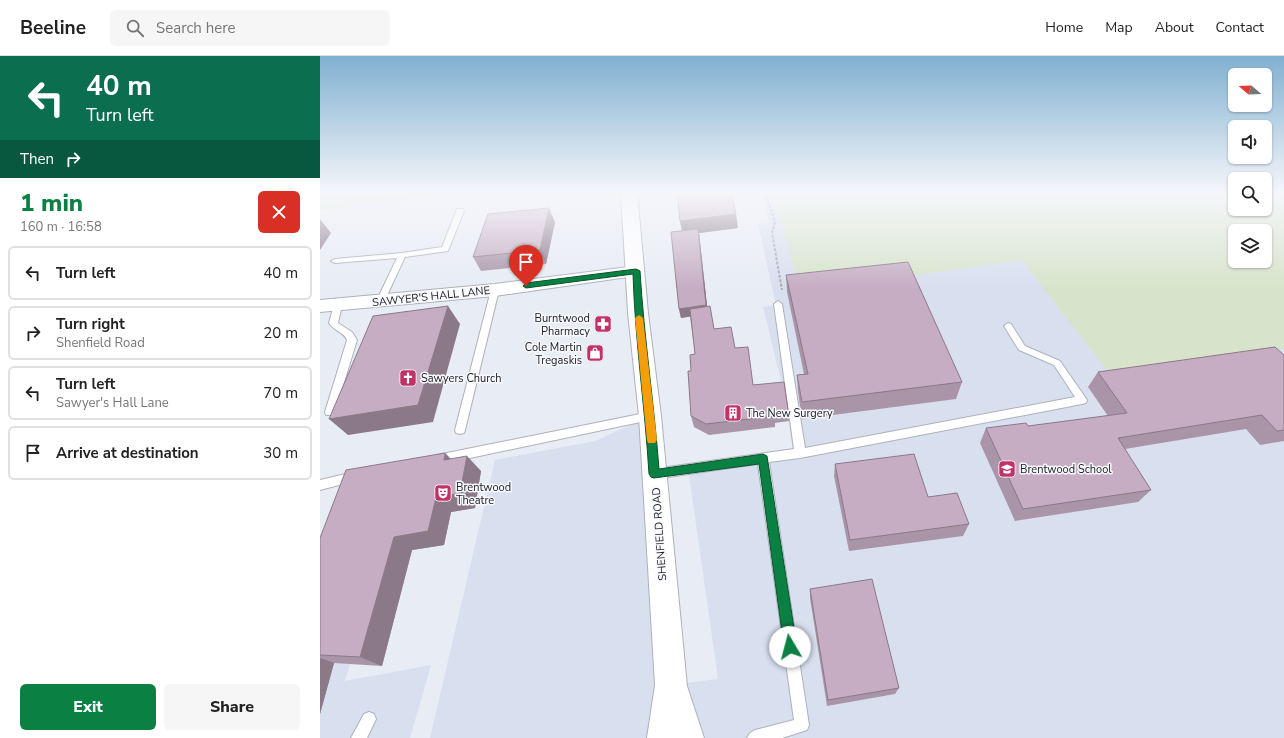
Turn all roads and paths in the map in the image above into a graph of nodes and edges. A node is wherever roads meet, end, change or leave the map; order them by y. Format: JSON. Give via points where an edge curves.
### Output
{"nodes":[{"id":1,"x":455,"y":224,"type":"edge"},
{"id":2,"x":632,"y":224,"type":"edge"},
{"id":3,"x":775,"y":224,"type":"edge"},
{"id":4,"x":402,"y":254,"type":"junction"},
{"id":5,"x":334,"y":261,"type":"dead end"},
{"id":6,"x":636,"y":271,"type":"junction"},
{"id":7,"x":495,"y":290,"type":"junction"},
{"id":8,"x":380,"y":302,"type":"junction"},
{"id":9,"x":778,"y":304,"type":"joint"},
{"id":10,"x":338,"y":305,"type":"junction"},
{"id":11,"x":320,"y":306,"type":"edge"},
{"id":12,"x":1008,"y":326,"type":"dead end"},
{"id":13,"x":330,"y":412,"type":"edge"},
{"id":14,"x":650,"y":416,"type":"junction"},
{"id":15,"x":460,"y":430,"type":"dead end"},
{"id":16,"x":800,"y":453,"type":"junction"},
{"id":17,"x":763,"y":459,"type":"junction"},
{"id":18,"x":428,"y":462,"type":"edge"},
{"id":19,"x":654,"y":474,"type":"junction"},
{"id":20,"x":366,"y":475,"type":"edge"},
{"id":21,"x":320,"y":485,"type":"edge"},
{"id":22,"x":671,"y":685,"type":"junction"},
{"id":23,"x":369,"y":719,"type":"dead end"},
{"id":24,"x":359,"y":738,"type":"edge"},
{"id":25,"x":664,"y":738,"type":"edge"},
{"id":26,"x":687,"y":738,"type":"edge"},
{"id":27,"x":755,"y":738,"type":"edge"}],
"edges":[{"from":1,"to":4,"type":"lane","via":[[445,249]]},
{"from":2,"to":6,"type":"main road","name":"SHENFIELD ROAD"},
{"from":3,"to":9,"type":"path","via":[[772,233],[782,288]]},
{"from":4,"to":5,"type":"lane"},
{"from":4,"to":8,"type":"lane"},
{"from":6,"to":7,"type":"street","name":"SAWYER'S HALL LANE"},
{"from":6,"to":14,"type":"main road","name":"SHENFIELD ROAD","via":[[638,313]]},
{"from":7,"to":8,"type":"street","name":"SAWYER'S HALL LANE"},
{"from":7,"to":15,"type":"lane"},
{"from":8,"to":10,"type":"street","name":"SAWYER'S HALL LANE"},
{"from":9,"to":16,"type":"lane"},
{"from":10,"to":11,"type":"street","name":"SAWYER'S HALL LANE"},
{"from":10,"to":13,"type":"lane","via":[[333,323],[348,332],[352,340]]},
{"from":12,"to":16,"type":"lane","via":[[1022,348],[1058,363],[1082,400]]},
{"from":14,"to":18,"type":"lane"},
{"from":14,"to":19,"type":"main road","name":"SHENFIELD ROAD"},
{"from":16,"to":17,"type":"lane"},
{"from":17,"to":19,"type":"lane"},
{"from":17,"to":27,"type":"lane","via":[[802,725]]},
{"from":19,"to":22,"type":"main road","name":"SHENFIELD ROAD"},
{"from":20,"to":21,"type":"lane"},
{"from":22,"to":25,"type":"main road","name":"SHENFIELD ROAD"},
{"from":22,"to":26,"type":"main road","name":"SHENFIELD ROAD"},
{"from":23,"to":24,"type":"lane"}]}
